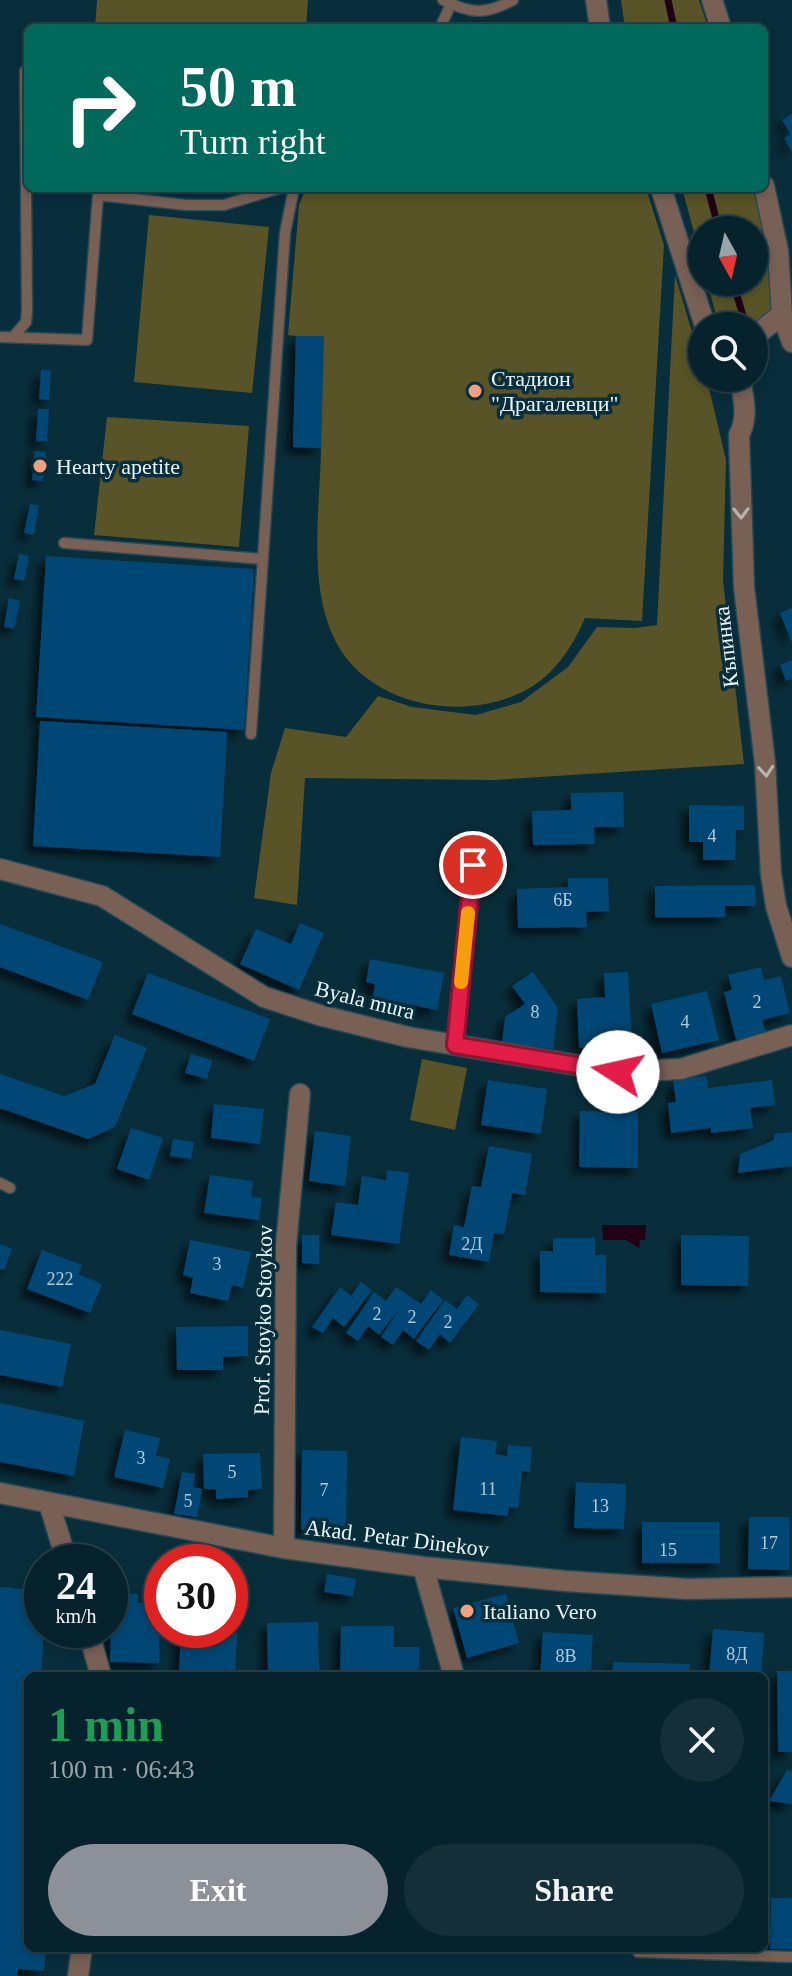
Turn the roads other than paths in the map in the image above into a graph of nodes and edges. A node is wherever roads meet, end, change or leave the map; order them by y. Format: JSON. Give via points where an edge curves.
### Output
{"nodes":[{"id":1,"x":513,"y":0,"type":"edge"},
{"id":2,"x":596,"y":0,"type":"edge"},
{"id":3,"x":712,"y":0,"type":"edge"},
{"id":4,"x":447,"y":2,"type":"edge"},
{"id":5,"x":441,"y":24,"type":"edge"},
{"id":6,"x":599,"y":24,"type":"edge"},
{"id":7,"x":720,"y":24,"type":"edge"},
{"id":8,"x":26,"y":192,"type":"edge"},
{"id":9,"x":267,"y":192,"type":"edge"},
{"id":10,"x":293,"y":192,"type":"edge"},
{"id":11,"x":662,"y":192,"type":"edge"},
{"id":12,"x":765,"y":192,"type":"edge"},
{"id":13,"x":701,"y":312,"type":"edge"},
{"id":14,"x":782,"y":314,"type":"junction"},
{"id":15,"x":768,"y":326,"type":"edge"},
{"id":16,"x":0,"y":337,"type":"edge"},
{"id":17,"x":13,"y":337,"type":"junction"},
{"id":18,"x":792,"y":342,"type":"edge"},
{"id":19,"x":728,"y":392,"type":"edge"},
{"id":20,"x":742,"y":392,"type":"edge"},
{"id":21,"x":739,"y":435,"type":"junction"},
{"id":22,"x":64,"y":543,"type":"dead end"},
{"id":23,"x":263,"y":559,"type":"junction"},
{"id":24,"x":251,"y":734,"type":"dead end"},
{"id":25,"x":473,"y":865,"type":"dead end"},
{"id":26,"x":0,"y":869,"type":"edge"},
{"id":27,"x":792,"y":957,"type":"edge"},
{"id":28,"x":792,"y":1035,"type":"edge"},
{"id":29,"x":455,"y":1045,"type":"junction"},
{"id":30,"x":300,"y":1094,"type":"dead end"},
{"id":31,"x":0,"y":1493,"type":"edge"},
{"id":32,"x":49,"y":1503,"type":"junction"},
{"id":33,"x":62,"y":1544,"type":"edge"},
{"id":34,"x":284,"y":1548,"type":"junction"},
{"id":35,"x":423,"y":1567,"type":"junction"},
{"id":36,"x":792,"y":1587,"type":"edge"},
{"id":37,"x":93,"y":1648,"type":"edge"},
{"id":38,"x":100,"y":1672,"type":"edge"},
{"id":39,"x":453,"y":1672,"type":"edge"},
{"id":40,"x":81,"y":1952,"type":"edge"},
{"id":41,"x":638,"y":1952,"type":"dead end"},
{"id":42,"x":792,"y":1957,"type":"edge"},
{"id":43,"x":78,"y":1976,"type":"edge"}],
"edges":[{"from":1,"to":4,"type":"lane","via":[[477,13]]},
{"from":2,"to":6,"type":"street"},
{"from":3,"to":7,"type":"street"},
{"from":4,"to":5,"type":"lane"},
{"from":8,"to":17,"type":"lane","via":[[26,322]]},
{"from":9,"to":17,"type":"lane","via":[[224,205],[98,195],[87,340]]},
{"from":10,"to":23,"type":"lane","via":[[285,233]]},
{"from":11,"to":13,"type":"street"},
{"from":12,"to":14,"type":"street","via":[[778,251]]},
{"from":14,"to":15,"type":"street"},
{"from":14,"to":18,"type":"street"},
{"from":16,"to":17,"type":"lane"},
{"from":19,"to":21,"type":"street"},
{"from":20,"to":21,"type":"street","name":"Къпинка","via":[[744,425]]},
{"from":21,"to":27,"type":"street","name":"Къпинка","one_way":true,"via":[[744,587],[765,763],[771,874]]},
{"from":22,"to":23,"type":"lane"},
{"from":23,"to":24,"type":"lane"},
{"from":25,"to":29,"type":"lane"},
{"from":26,"to":29,"type":"street","name":"Byala mura","via":[[102,896],[264,997],[319,1015]]},
{"from":28,"to":29,"type":"street","name":"Byala mura","via":[[681,1069],[618,1072]]},
{"from":30,"to":34,"type":"street","name":"Prof. Stoyko Stoykov","via":[[286,1245]]},
{"from":31,"to":32,"type":"street","name":"Akad. Petar Dinekov"},
{"from":32,"to":33,"type":"street"},
{"from":32,"to":34,"type":"street","name":"Akad. Petar Dinekov"},
{"from":34,"to":35,"type":"street","name":"Akad. Petar Dinekov"},
{"from":35,"to":36,"type":"street","name":"Akad. Petar Dinekov","via":[[688,1589]]},
{"from":35,"to":39,"type":"street"},
{"from":37,"to":38,"type":"street"},
{"from":40,"to":43,"type":"street"},
{"from":41,"to":42,"type":"lane"}]}
